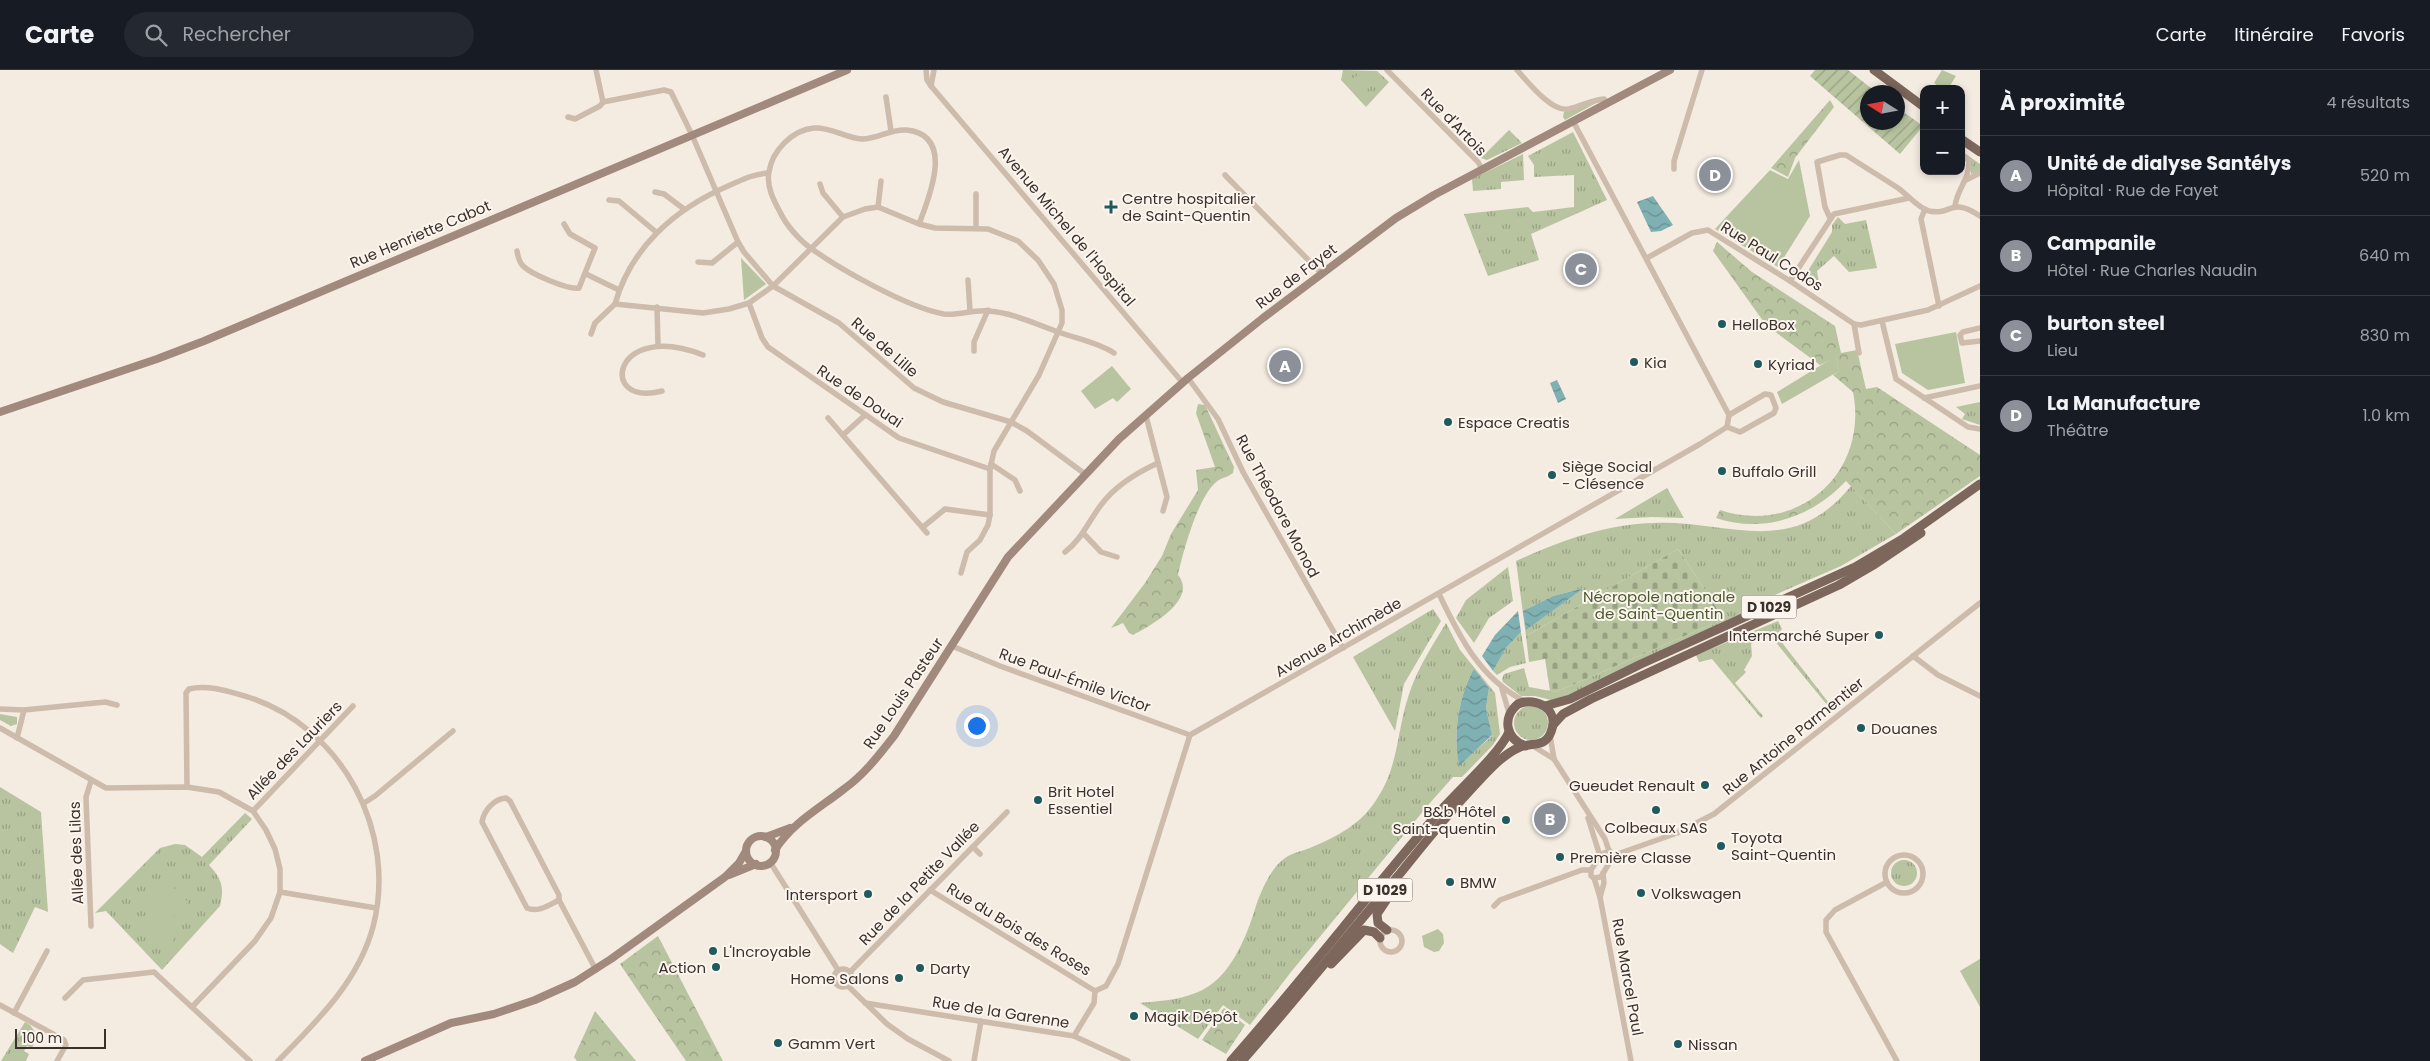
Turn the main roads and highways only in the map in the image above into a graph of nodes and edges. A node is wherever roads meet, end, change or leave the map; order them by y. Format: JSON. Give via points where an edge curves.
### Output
{"nodes":[{"id":1,"x":847,"y":70,"type":"edge"},
{"id":2,"x":1670,"y":70,"type":"edge"},
{"id":3,"x":1865,"y":70,"type":"edge"},
{"id":4,"x":1874,"y":70,"type":"edge"},
{"id":5,"x":1657,"y":73,"type":"edge"},
{"id":6,"x":1885,"y":85,"type":"edge"},
{"id":7,"x":1905,"y":99,"type":"edge"},
{"id":8,"x":1920,"y":105,"type":"edge"},
{"id":9,"x":1920,"y":110,"type":"edge"},
{"id":10,"x":1965,"y":137,"type":"edge"},
{"id":11,"x":1965,"y":142,"type":"edge"},
{"id":12,"x":1980,"y":146,"type":"edge"},
{"id":13,"x":1980,"y":152,"type":"edge"},
{"id":14,"x":0,"y":412,"type":"edge"},
{"id":15,"x":1980,"y":484,"type":"edge"},
{"id":16,"x":1980,"y":491,"type":"edge"},
{"id":17,"x":994,"y":577,"type":"joint"},
{"id":18,"x":1545,"y":706,"type":"junction"},
{"id":19,"x":1553,"y":725,"type":"junction"},
{"id":20,"x":1509,"y":732,"type":"junction"},
{"id":21,"x":1529,"y":746,"type":"junction"},
{"id":22,"x":1444,"y":820,"type":"junction"},
{"id":23,"x":794,"y":826,"type":"junction"},
{"id":24,"x":766,"y":837,"type":"junction"},
{"id":25,"x":775,"y":850,"type":"junction"},
{"id":26,"x":746,"y":851,"type":"junction"},
{"id":27,"x":756,"y":864,"type":"junction"},
{"id":28,"x":725,"y":877,"type":"junction"},
{"id":29,"x":1387,"y":930,"type":"road end"},
{"id":30,"x":1380,"y":938,"type":"road end"},
{"id":31,"x":1274,"y":1024,"type":"junction"},
{"id":32,"x":365,"y":1061,"type":"edge"},
{"id":33,"x":1232,"y":1061,"type":"edge"},
{"id":34,"x":1242,"y":1061,"type":"edge"}],
"edges":[{"from":1,"to":14,"type":"main road","name":"Rue Henriette Cabot","via":[[204,341]]},
{"from":2,"to":5,"type":"main road","name":"Rue de Fayet"},
{"from":3,"to":6,"type":"main road"},
{"from":4,"to":8,"type":"main road"},
{"from":5,"to":17,"type":"main road","name":"Rue de Fayet","via":[[1396,218],[1263,318],[1119,439],[1029,533]]},
{"from":7,"to":9,"type":"main road"},
{"from":10,"to":12,"type":"main road"},
{"from":11,"to":13,"type":"main road"},
{"from":15,"to":18,"type":"main road","number":"D 1029","via":[[1904,538],[1855,567],[1570,699]]},
{"from":16,"to":19,"type":"main road","number":"D 1029","via":[[1903,546],[1844,582],[1591,699],[1563,714]]},
{"from":17,"to":23,"type":"main road","name":"Rue Louis Pasteur","via":[[877,758],[856,780]]},
{"from":18,"to":19,"type":"main road"},
{"from":18,"to":20,"type":"main road","via":[[1535,701],[1524,701],[1513,708],[1507,723]]},
{"from":19,"to":21,"type":"main road","via":[[1546,740]]},
{"from":20,"to":21,"type":"main road","via":[[1516,741]]},
{"from":20,"to":33,"type":"main road","number":"D 1029","via":[[1500,747],[1414,840]]},
{"from":21,"to":22,"type":"main road","number":"D 1029","via":[[1503,758]]},
{"from":22,"to":29,"type":"main road","via":[[1379,909],[1377,920]]},
{"from":22,"to":31,"type":"main road","number":"D 1029"},
{"from":23,"to":24,"type":"main road","name":"Rue Louis Pasteur"},
{"from":23,"to":25,"type":"main road","name":"Rue Louis Pasteur"},
{"from":24,"to":25,"type":"main road","via":[[773,842]]},
{"from":24,"to":26,"type":"main road","via":[[752,839]]},
{"from":25,"to":27,"type":"main road","via":[[770,862]]},
{"from":26,"to":27,"type":"main road"},
{"from":26,"to":28,"type":"main road"},
{"from":27,"to":28,"type":"main road"},
{"from":28,"to":32,"type":"main road","via":[[596,970],[563,988],[494,1014],[443,1026]]},
{"from":30,"to":31,"type":"main road","via":[[1370,930],[1362,931]]},
{"from":31,"to":34,"type":"main road","number":"D 1029"}]}
